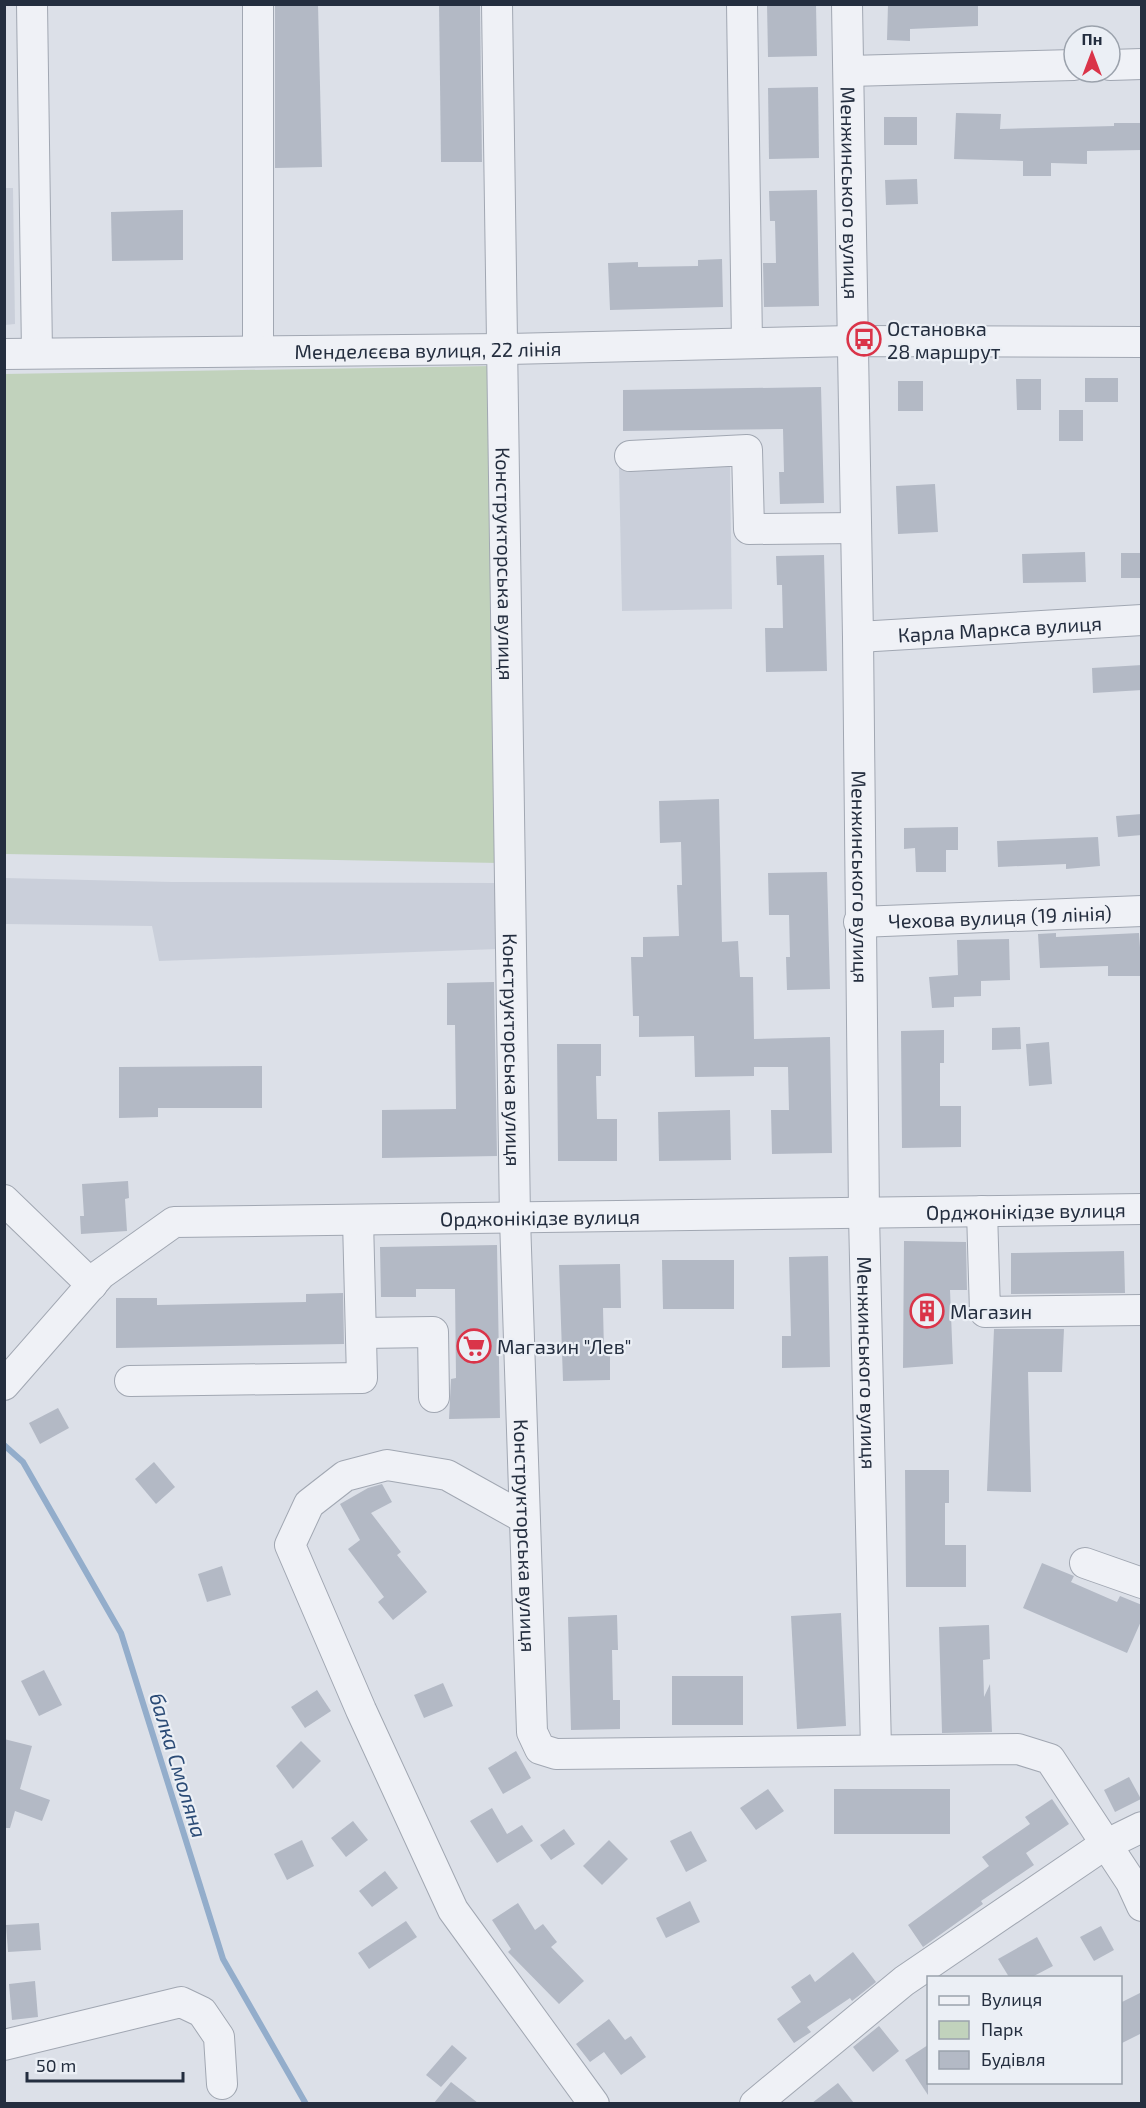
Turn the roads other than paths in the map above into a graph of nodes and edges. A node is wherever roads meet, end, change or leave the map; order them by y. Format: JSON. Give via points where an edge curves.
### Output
{"nodes":[{"id":1,"x":32,"y":4,"type":"edge"},
{"id":2,"x":258,"y":4,"type":"edge"},
{"id":3,"x":497,"y":4,"type":"edge"},
{"id":4,"x":742,"y":4,"type":"edge"},
{"id":5,"x":847,"y":4,"type":"edge"},
{"id":6,"x":1122,"y":64,"type":"edge"},
{"id":7,"x":1142,"y":64,"type":"edge"},
{"id":8,"x":1062,"y":65,"type":"edge"},
{"id":9,"x":849,"y":71,"type":"junction"},
{"id":10,"x":852,"y":341,"type":"junction"},
{"id":11,"x":1142,"y":342,"type":"edge"},
{"id":12,"x":747,"y":344,"type":"junction"},
{"id":13,"x":503,"y":349,"type":"junction"},
{"id":14,"x":258,"y":350,"type":"junction"},
{"id":15,"x":37,"y":353,"type":"junction"},
{"id":16,"x":4,"y":354,"type":"edge"},
{"id":17,"x":630,"y":456,"type":"dead end"},
{"id":18,"x":856,"y":528,"type":"junction"},
{"id":19,"x":1142,"y":620,"type":"edge"},
{"id":20,"x":858,"y":637,"type":"junction"},
{"id":21,"x":1142,"y":911,"type":"edge"},
{"id":22,"x":860,"y":922,"type":"junction"},
{"id":23,"x":4,"y":1200,"type":"edge"},
{"id":24,"x":1142,"y":1209,"type":"edge"},
{"id":25,"x":981,"y":1211,"type":"junction"},
{"id":26,"x":864,"y":1214,"type":"junction"},
{"id":27,"x":515,"y":1219,"type":"junction"},
{"id":28,"x":358,"y":1220,"type":"junction"},
{"id":29,"x":92,"y":1285,"type":"junction"},
{"id":30,"x":1142,"y":1310,"type":"edge"},
{"id":31,"x":361,"y":1333,"type":"junction"},
{"id":32,"x":130,"y":1381,"type":"dead end"},
{"id":33,"x":4,"y":1385,"type":"edge"},
{"id":34,"x":434,"y":1397,"type":"dead end"},
{"id":35,"x":524,"y":1518,"type":"junction"},
{"id":36,"x":1085,"y":1563,"type":"dead end"},
{"id":37,"x":1142,"y":1583,"type":"edge"},
{"id":38,"x":876,"y":1750,"type":"junction"},
{"id":39,"x":1142,"y":1827,"type":"edge"},
{"id":40,"x":1106,"y":1844,"type":"junction"},
{"id":41,"x":1142,"y":1906,"type":"edge"},
{"id":42,"x":4,"y":2045,"type":"edge"},
{"id":43,"x":222,"y":2084,"type":"dead end"},
{"id":44,"x":594,"y":2103,"type":"edge"},
{"id":45,"x":755,"y":2103,"type":"edge"}],
"edges":[{"from":1,"to":15,"type":"street"},
{"from":2,"to":14,"type":"street"},
{"from":3,"to":13,"type":"street","name":"Конструкторська вулиця"},
{"from":4,"to":12,"type":"street"},
{"from":5,"to":9,"type":"street","name":"Менжинського вулиця"},
{"from":6,"to":7,"type":"street"},
{"from":8,"to":9,"type":"street"},
{"from":9,"to":10,"type":"street","name":"Менжинського вулиця"},
{"from":10,"to":11,"type":"street","name":"Менделєєва вулиця, 22 лінія"},
{"from":10,"to":12,"type":"street","name":"Менделєєва вулиця, 22 лінія"},
{"from":10,"to":18,"type":"street","name":"Менжинського вулиця"},
{"from":12,"to":13,"type":"street","name":"Менделєєва вулиця, 22 лінія"},
{"from":13,"to":14,"type":"street","name":"Менделєєва вулиця, 22 лінія"},
{"from":13,"to":27,"type":"street","name":"Конструкторська вулиця"},
{"from":14,"to":15,"type":"street","name":"Менделєєва вулиця, 22 лінія"},
{"from":15,"to":16,"type":"street","name":"Менделєєва вулиця, 22 лінія"},
{"from":17,"to":18,"type":"street","via":[[747,450],[749,529]]},
{"from":18,"to":20,"type":"street","name":"Менжинського вулиця"},
{"from":19,"to":20,"type":"street","name":"Карла Маркса вулиця"},
{"from":20,"to":22,"type":"street","name":"Менжинського вулиця"},
{"from":21,"to":22,"type":"street","name":"Чехова вулиця (19 лiнiя)"},
{"from":22,"to":26,"type":"street","name":"Менжинського вулиця"},
{"from":23,"to":29,"type":"street"},
{"from":24,"to":25,"type":"street","name":"Орджонікідзе вулиця"},
{"from":25,"to":26,"type":"street","name":"Орджонікідзе вулиця"},
{"from":25,"to":30,"type":"street","via":[[985,1312]]},
{"from":26,"to":27,"type":"street","name":"Орджонікідзе вулиця"},
{"from":26,"to":38,"type":"street","name":"Менжинського вулиця"},
{"from":27,"to":28,"type":"street","name":"Орджонікідзе вулиця"},
{"from":27,"to":35,"type":"street","name":"Конструкторська вулиця"},
{"from":28,"to":29,"type":"street","name":"Орджонікідзе вулиця","via":[[174,1222],[101,1274]]},
{"from":28,"to":31,"type":"street"},
{"from":29,"to":33,"type":"street","name":"Орджонікідзе вулиця"},
{"from":31,"to":32,"type":"street","via":[[362,1378]]},
{"from":31,"to":34,"type":"street","via":[[432,1332]]},
{"from":35,"to":38,"type":"street","name":"Конструкторська вулиця","via":[[532,1732],[540,1749],[556,1754]]},
{"from":35,"to":44,"type":"street","via":[[447,1475],[387,1465],[345,1476],[309,1504],[290,1545],[453,1910]]},
{"from":36,"to":37,"type":"street"},
{"from":38,"to":40,"type":"street","via":[[1018,1749],[1050,1759]]},
{"from":39,"to":40,"type":"street"},
{"from":40,"to":41,"type":"street"},
{"from":40,"to":45,"type":"street","via":[[904,1981]]},
{"from":42,"to":43,"type":"street","via":[[181,2002],[202,2012],[219,2037]]}]}
